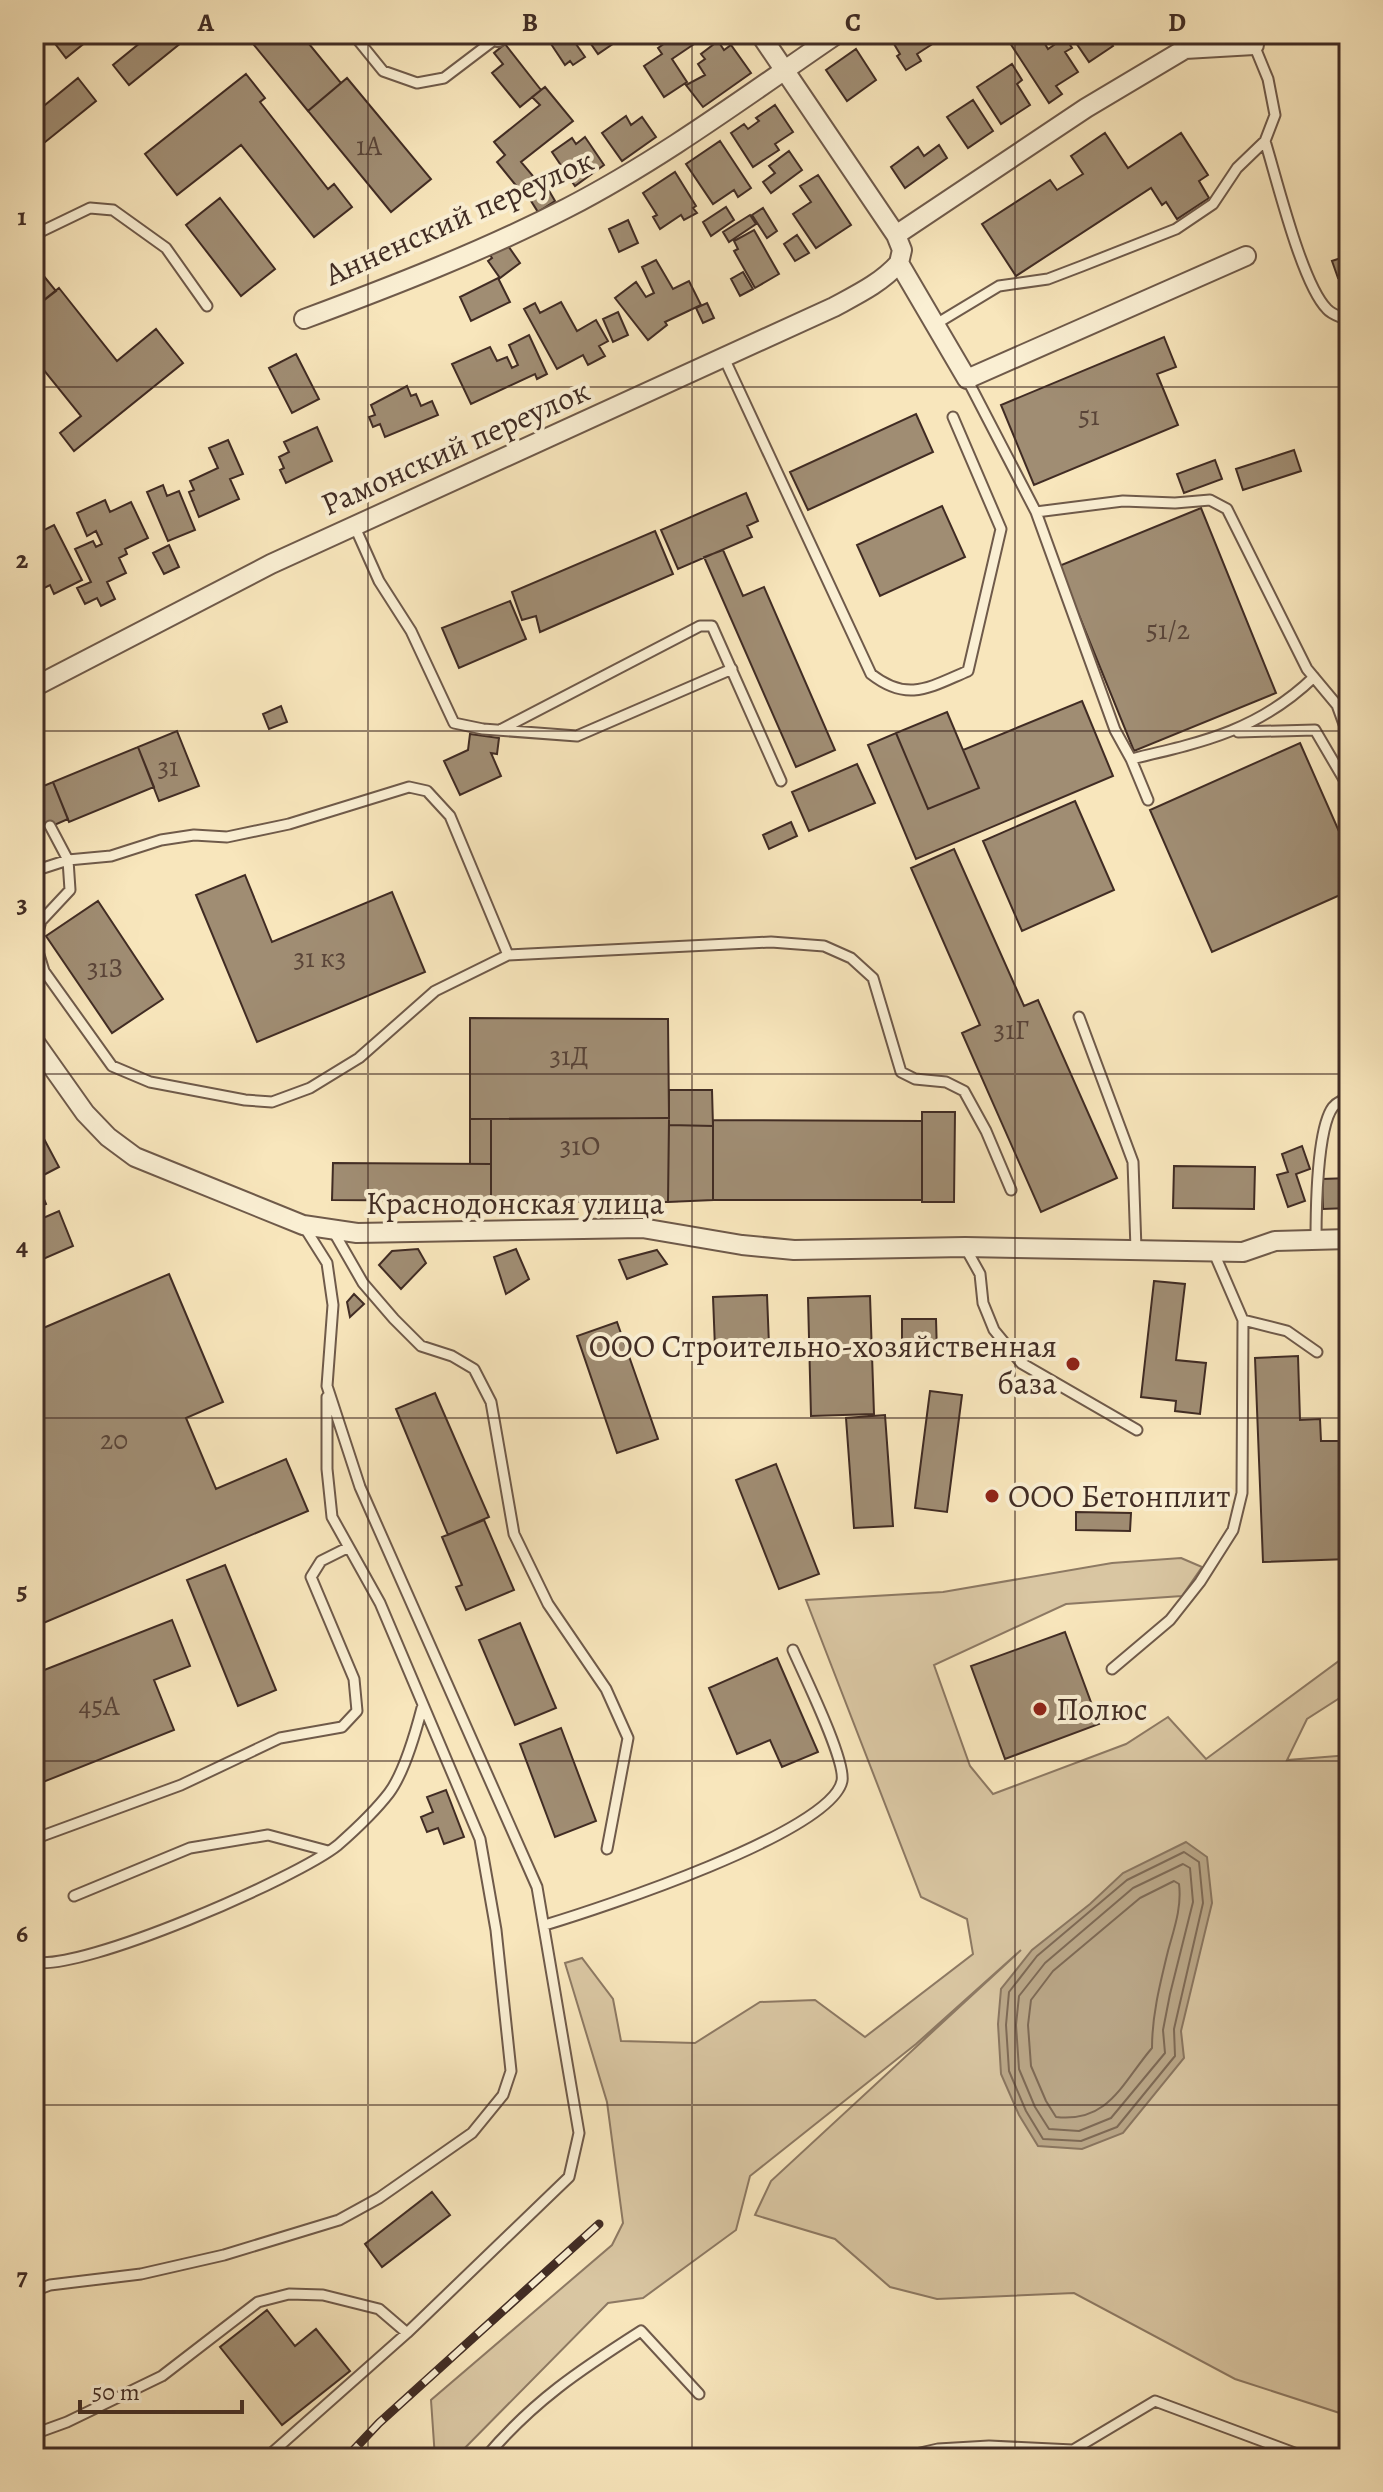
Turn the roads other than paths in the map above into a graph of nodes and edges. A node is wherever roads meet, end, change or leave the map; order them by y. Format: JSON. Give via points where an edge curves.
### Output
{"nodes":[{"id":1,"x":353,"y":34,"type":"edge"},
{"id":2,"x":760,"y":34,"type":"edge"},
{"id":3,"x":837,"y":34,"type":"edge"},
{"id":4,"x":501,"y":36,"type":"edge"},
{"id":5,"x":1257,"y":40,"type":"edge"},
{"id":6,"x":783,"y":70,"type":"junction"},
{"id":7,"x":1265,"y":141,"type":"junction"},
{"id":8,"x":34,"y":235,"type":"edge"},
{"id":9,"x":896,"y":235,"type":"junction"},
{"id":10,"x":1246,"y":256,"type":"dead end"},
{"id":11,"x":899,"y":263,"type":"junction"},
{"id":12,"x":207,"y":306,"type":"dead end"},
{"id":13,"x":304,"y":319,"type":"dead end"},
{"id":14,"x":1349,"y":321,"type":"edge"},
{"id":15,"x":936,"y":324,"type":"junction"},
{"id":16,"x":724,"y":358,"type":"junction"},
{"id":17,"x":967,"y":379,"type":"junction"},
{"id":18,"x":953,"y":417,"type":"dead end"},
{"id":19,"x":1036,"y":512,"type":"junction"},
{"id":20,"x":354,"y":525,"type":"junction"},
{"id":21,"x":732,"y":669,"type":"junction"},
{"id":22,"x":1314,"y":677,"type":"junction"},
{"id":23,"x":34,"y":687,"type":"edge"},
{"id":24,"x":499,"y":730,"type":"junction"},
{"id":25,"x":1233,"y":733,"type":"junction"},
{"id":26,"x":1349,"y":738,"type":"edge"},
{"id":27,"x":1131,"y":759,"type":"junction"},
{"id":28,"x":781,"y":781,"type":"dead end"},
{"id":29,"x":1349,"y":788,"type":"edge"},
{"id":30,"x":1148,"y":800,"type":"dead end"},
{"id":31,"x":50,"y":826,"type":"dead end"},
{"id":32,"x":68,"y":860,"type":"junction"},
{"id":33,"x":34,"y":871,"type":"edge"},
{"id":34,"x":508,"y":955,"type":"junction"},
{"id":35,"x":1079,"y":1017,"type":"dead end"},
{"id":36,"x":34,"y":1041,"type":"edge"},
{"id":37,"x":1349,"y":1098,"type":"edge"},
{"id":38,"x":1011,"y":1190,"type":"dead end"},
{"id":39,"x":303,"y":1225,"type":"junction"},
{"id":40,"x":332,"y":1229,"type":"junction"},
{"id":41,"x":1349,"y":1239,"type":"edge"},
{"id":42,"x":1316,"y":1240,"type":"junction"},
{"id":43,"x":965,"y":1247,"type":"junction"},
{"id":44,"x":1136,"y":1249,"type":"junction"},
{"id":45,"x":1214,"y":1253,"type":"junction"},
{"id":46,"x":1243,"y":1320,"type":"junction"},
{"id":47,"x":1317,"y":1352,"type":"dead end"},
{"id":48,"x":327,"y":1386,"type":"junction"},
{"id":49,"x":1137,"y":1430,"type":"dead end"},
{"id":50,"x":347,"y":1548,"type":"junction"},
{"id":51,"x":793,"y":1650,"type":"dead end"},
{"id":52,"x":1112,"y":1669,"type":"dead end"},
{"id":53,"x":422,"y":1708,"type":"junction"},
{"id":54,"x":34,"y":1839,"type":"edge"},
{"id":55,"x":607,"y":1849,"type":"dead end"},
{"id":56,"x":328,"y":1851,"type":"junction"},
{"id":57,"x":74,"y":1896,"type":"dead end"},
{"id":58,"x":545,"y":1925,"type":"junction"},
{"id":59,"x":34,"y":1962,"type":"edge"},
{"id":60,"x":34,"y":2291,"type":"edge"},
{"id":61,"x":407,"y":2333,"type":"junction"},
{"id":62,"x":699,"y":2394,"type":"dead end"},
{"id":63,"x":34,"y":2434,"type":"edge"},
{"id":64,"x":1282,"y":2454,"type":"edge"},
{"id":65,"x":266,"y":2458,"type":"edge"},
{"id":66,"x":485,"y":2458,"type":"edge"},
{"id":67,"x":898,"y":2458,"type":"edge"},
{"id":68,"x":1308,"y":2458,"type":"edge"}],
"edges":[{"from":1,"to":4,"type":"lane","via":[[383,71],[417,83],[444,78]]},
{"from":2,"to":6,"type":"street"},
{"from":3,"to":6,"type":"street","name":"Анненский переулок"},
{"from":5,"to":7,"type":"lane","via":[[1275,115]]},
{"from":5,"to":9,"type":"street","via":[[1185,49]]},
{"from":6,"to":9,"type":"street"},
{"from":6,"to":13,"type":"street","name":"Анненский переулок","via":[[679,143],[567,208],[403,282]]},
{"from":7,"to":14,"type":"lane","via":[[1315,292],[1328,311]]},
{"from":7,"to":15,"type":"lane","via":[[1237,168],[1213,204],[1176,229],[1048,279],[999,286]]},
{"from":8,"to":12,"type":"lane","via":[[90,208],[113,210],[166,248]]},
{"from":9,"to":11,"type":"street","via":[[902,250]]},
{"from":10,"to":17,"type":"street"},
{"from":11,"to":15,"type":"street"},
{"from":11,"to":16,"type":"street","name":"Рамонский переулок","via":[[871,287]]},
{"from":15,"to":17,"type":"street"},
{"from":16,"to":18,"type":"lane","via":[[871,674],[888,687],[920,691],[968,671],[1001,529]]},
{"from":16,"to":20,"type":"street","name":"Рамонский переулок"},
{"from":17,"to":19,"type":"lane"},
{"from":19,"to":22,"type":"lane","via":[[1123,501],[1210,500],[1227,509]]},
{"from":19,"to":27,"type":"lane","via":[[1115,730]]},
{"from":20,"to":23,"type":"street","name":"Рамонский переулок"},
{"from":20,"to":24,"type":"lane","via":[[454,723]]},
{"from":21,"to":24,"type":"lane","via":[[577,736]]},
{"from":21,"to":24,"type":"lane","via":[[712,626],[700,626]]},
{"from":21,"to":28,"type":"lane"},
{"from":22,"to":25,"type":"lane","via":[[1290,700]]},
{"from":22,"to":26,"type":"lane","via":[[1337,705]]},
{"from":25,"to":27,"type":"lane"},
{"from":25,"to":29,"type":"lane","via":[[1315,730]]},
{"from":27,"to":30,"type":"lane"},
{"from":31,"to":32,"type":"lane"},
{"from":32,"to":33,"type":"lane"},
{"from":32,"to":34,"type":"lane","via":[[111,856],[161,840],[227,837],[289,824],[409,787],[427,791],[450,816]]},
{"from":32,"to":34,"type":"lane","via":[[70,890],[41,921],[35,942],[44,971],[112,1066],[150,1082],[272,1102],[310,1088],[359,1058],[435,991]]},
{"from":34,"to":38,"type":"lane","via":[[771,942],[824,946],[851,958],[873,978],[901,1072],[964,1091]]},
{"from":35,"to":44,"type":"lane","via":[[1133,1162]]},
{"from":36,"to":39,"type":"street","name":"Краснодонская улица","via":[[85,1113],[135,1157]]},
{"from":37,"to":42,"type":"lane","via":[[1333,1106],[1324,1127]]},
{"from":39,"to":40,"type":"street","name":"Краснодонская улица"},
{"from":39,"to":48,"type":"lane","via":[[327,1263],[333,1305]]},
{"from":40,"to":43,"type":"street","name":"Краснодонская улица","via":[[357,1233],[642,1228],[794,1250]]},
{"from":40,"to":55,"type":"lane","via":[[363,1283],[394,1319],[421,1346],[474,1369],[491,1402],[514,1534],[548,1604],[606,1689],[628,1738]]},
{"from":41,"to":42,"type":"street","name":"Краснодонская улица"},
{"from":42,"to":45,"type":"street","name":"Краснодонская улица","via":[[1275,1241],[1243,1252]]},
{"from":43,"to":44,"type":"street","name":"Краснодонская улица"},
{"from":43,"to":49,"type":"lane","via":[[980,1274],[983,1303],[994,1330],[1021,1363]]},
{"from":44,"to":45,"type":"street","name":"Краснодонская улица"},
{"from":45,"to":46,"type":"lane"},
{"from":46,"to":47,"type":"lane","via":[[1287,1331]]},
{"from":46,"to":52,"type":"lane","via":[[1242,1493],[1233,1530],[1170,1620]]},
{"from":48,"to":50,"type":"lane","via":[[332,1517]]},
{"from":48,"to":58,"type":"lane","via":[[370,1511],[537,1887]]},
{"from":50,"to":53,"type":"lane","via":[[380,1603]]},
{"from":50,"to":54,"type":"lane","via":[[321,1561],[311,1577],[354,1679],[357,1711],[342,1727],[280,1738],[181,1785]]},
{"from":51,"to":58,"type":"lane","via":[[837,1757],[842,1779],[833,1799],[746,1852]]},
{"from":53,"to":56,"type":"lane","via":[[391,1791]]},
{"from":53,"to":60,"type":"lane","via":[[480,1839],[511,2071],[503,2095],[472,2133],[339,2220],[224,2255]]},
{"from":56,"to":57,"type":"lane","via":[[268,1835],[190,1848]]},
{"from":56,"to":59,"type":"lane","via":[[275,1882],[103,1953],[47,1965]]},
{"from":58,"to":61,"type":"lane","via":[[579,2133],[569,2177]]},
{"from":61,"to":63,"type":"lane","via":[[379,2309],[323,2295],[289,2294],[258,2302],[162,2376]]},
{"from":61,"to":65,"type":"lane"},
{"from":62,"to":66,"type":"lane","via":[[641,2331],[570,2376]]},
{"from":64,"to":67,"type":"lane","via":[[1155,2401],[1073,2450],[989,2446]]},
{"from":64,"to":68,"type":"lane"}]}
